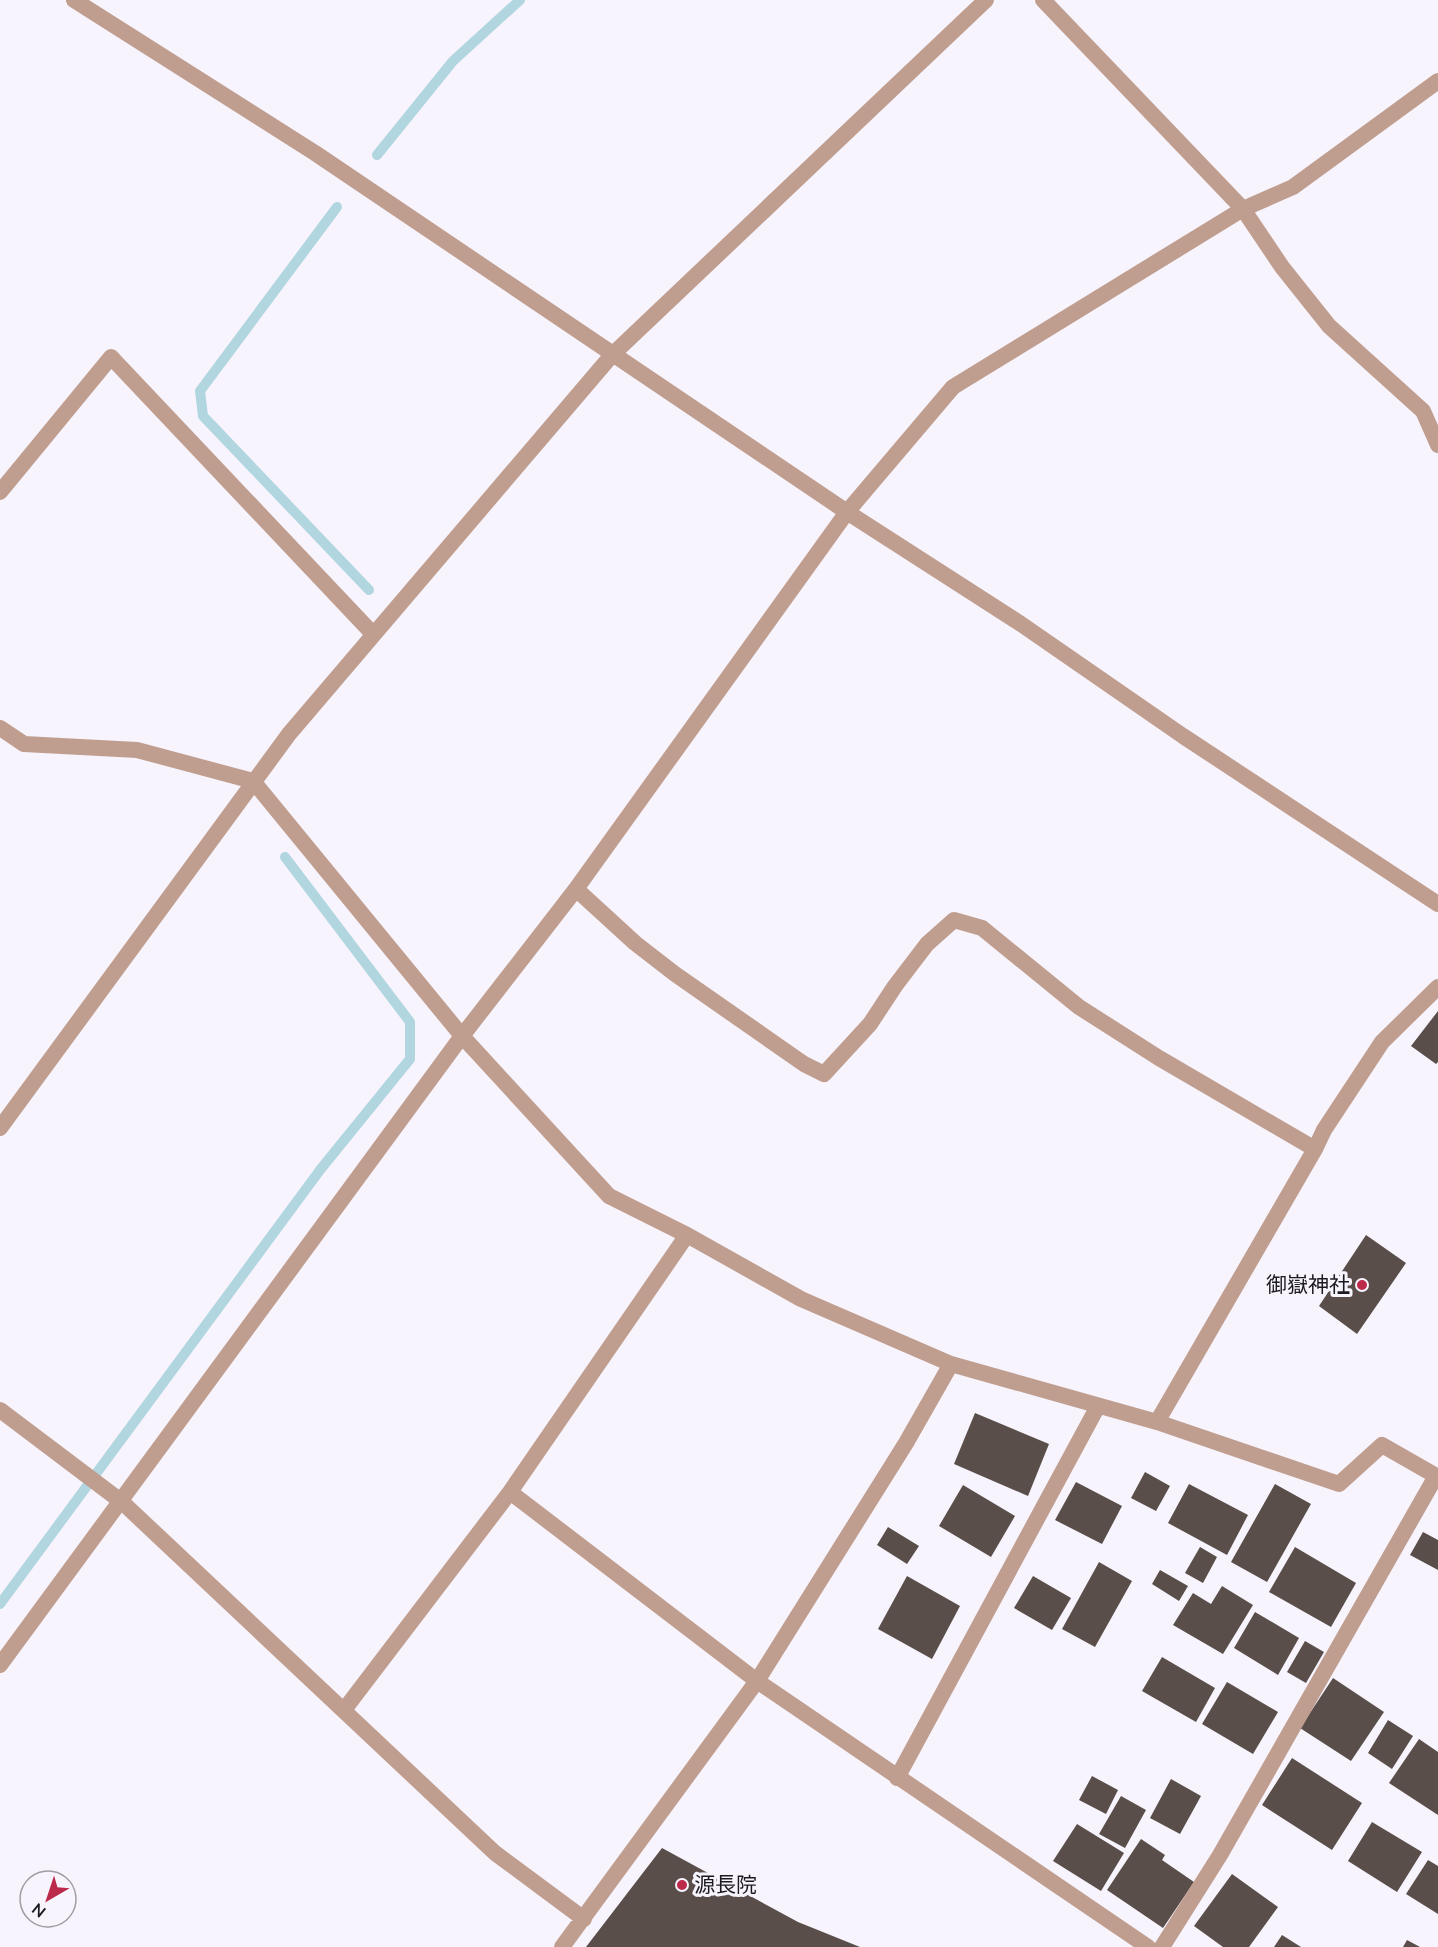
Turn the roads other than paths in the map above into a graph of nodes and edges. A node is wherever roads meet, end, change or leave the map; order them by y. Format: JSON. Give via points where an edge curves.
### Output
{"nodes":[{"id":1,"x":74,"y":0,"type":"edge"},
{"id":2,"x":986,"y":0,"type":"edge"},
{"id":3,"x":1043,"y":0,"type":"edge"},
{"id":4,"x":1438,"y":81,"type":"edge"},
{"id":5,"x":1243,"y":209,"type":"junction"},
{"id":6,"x":612,"y":355,"type":"junction"},
{"id":7,"x":1438,"y":445,"type":"edge"},
{"id":8,"x":0,"y":492,"type":"edge"},
{"id":9,"x":847,"y":512,"type":"junction"},
{"id":10,"x":374,"y":634,"type":"junction"},
{"id":11,"x":0,"y":728,"type":"edge"},
{"id":12,"x":253,"y":782,"type":"junction"},
{"id":13,"x":576,"y":889,"type":"junction"},
{"id":14,"x":1438,"y":904,"type":"edge"},
{"id":15,"x":1438,"y":987,"type":"edge"},
{"id":16,"x":462,"y":1036,"type":"junction"},
{"id":17,"x":0,"y":1128,"type":"edge"},
{"id":18,"x":1315,"y":1149,"type":"junction"},
{"id":19,"x":687,"y":1235,"type":"junction"},
{"id":20,"x":951,"y":1364,"type":"junction"},
{"id":21,"x":1098,"y":1406,"type":"junction"},
{"id":22,"x":0,"y":1410,"type":"edge"},
{"id":23,"x":1157,"y":1422,"type":"junction"},
{"id":24,"x":1437,"y":1477,"type":"edge"},
{"id":25,"x":510,"y":1492,"type":"junction"},
{"id":26,"x":122,"y":1502,"type":"junction"},
{"id":27,"x":0,"y":1665,"type":"edge"},
{"id":28,"x":757,"y":1681,"type":"junction"},
{"id":29,"x":344,"y":1710,"type":"junction"},
{"id":30,"x":897,"y":1778,"type":"junction"},
{"id":31,"x":584,"y":1919,"type":"junction"},
{"id":32,"x":562,"y":1947,"type":"edge"},
{"id":33,"x":1148,"y":1947,"type":"edge"},
{"id":34,"x":1162,"y":1947,"type":"edge"}],
"edges":[{"from":1,"to":6,"type":"street","via":[[315,153]]},
{"from":2,"to":6,"type":"street"},
{"from":3,"to":5,"type":"street"},
{"from":4,"to":5,"type":"street","via":[[1293,187]]},
{"from":5,"to":7,"type":"street","via":[[1329,326],[1423,411]]},
{"from":5,"to":9,"type":"street","via":[[953,387]]},
{"from":6,"to":9,"type":"street"},
{"from":6,"to":10,"type":"street"},
{"from":8,"to":10,"type":"street","via":[[111,357]]},
{"from":9,"to":13,"type":"street"},
{"from":9,"to":14,"type":"street"},
{"from":10,"to":12,"type":"street"},
{"from":11,"to":12,"type":"street","via":[[24,744],[137,750]]},
{"from":12,"to":16,"type":"street"},
{"from":12,"to":17,"type":"street"},
{"from":13,"to":16,"type":"street"},
{"from":13,"to":18,"type":"street","via":[[675,975],[804,1064],[825,1074],[870,1024],[927,944],[954,920],[982,928],[1079,1007]]},
{"from":15,"to":18,"type":"street","via":[[1382,1042]]},
{"from":16,"to":19,"type":"street","via":[[609,1196]]},
{"from":16,"to":26,"type":"street"},
{"from":18,"to":23,"type":"street"},
{"from":19,"to":20,"type":"street","via":[[801,1299]]},
{"from":19,"to":25,"type":"street"},
{"from":20,"to":21,"type":"street"},
{"from":20,"to":28,"type":"street"},
{"from":21,"to":23,"type":"street"},
{"from":21,"to":30,"type":"street"},
{"from":22,"to":26,"type":"street"},
{"from":23,"to":24,"type":"street","via":[[1339,1484],[1382,1445]]},
{"from":24,"to":34,"type":"street","via":[[1220,1855]]},
{"from":25,"to":28,"type":"street"},
{"from":25,"to":29,"type":"street"},
{"from":26,"to":27,"type":"street"},
{"from":26,"to":29,"type":"street"},
{"from":28,"to":30,"type":"street"},
{"from":28,"to":31,"type":"street"},
{"from":29,"to":31,"type":"street","via":[[495,1853]]},
{"from":30,"to":33,"type":"street"},
{"from":31,"to":32,"type":"street"}]}
